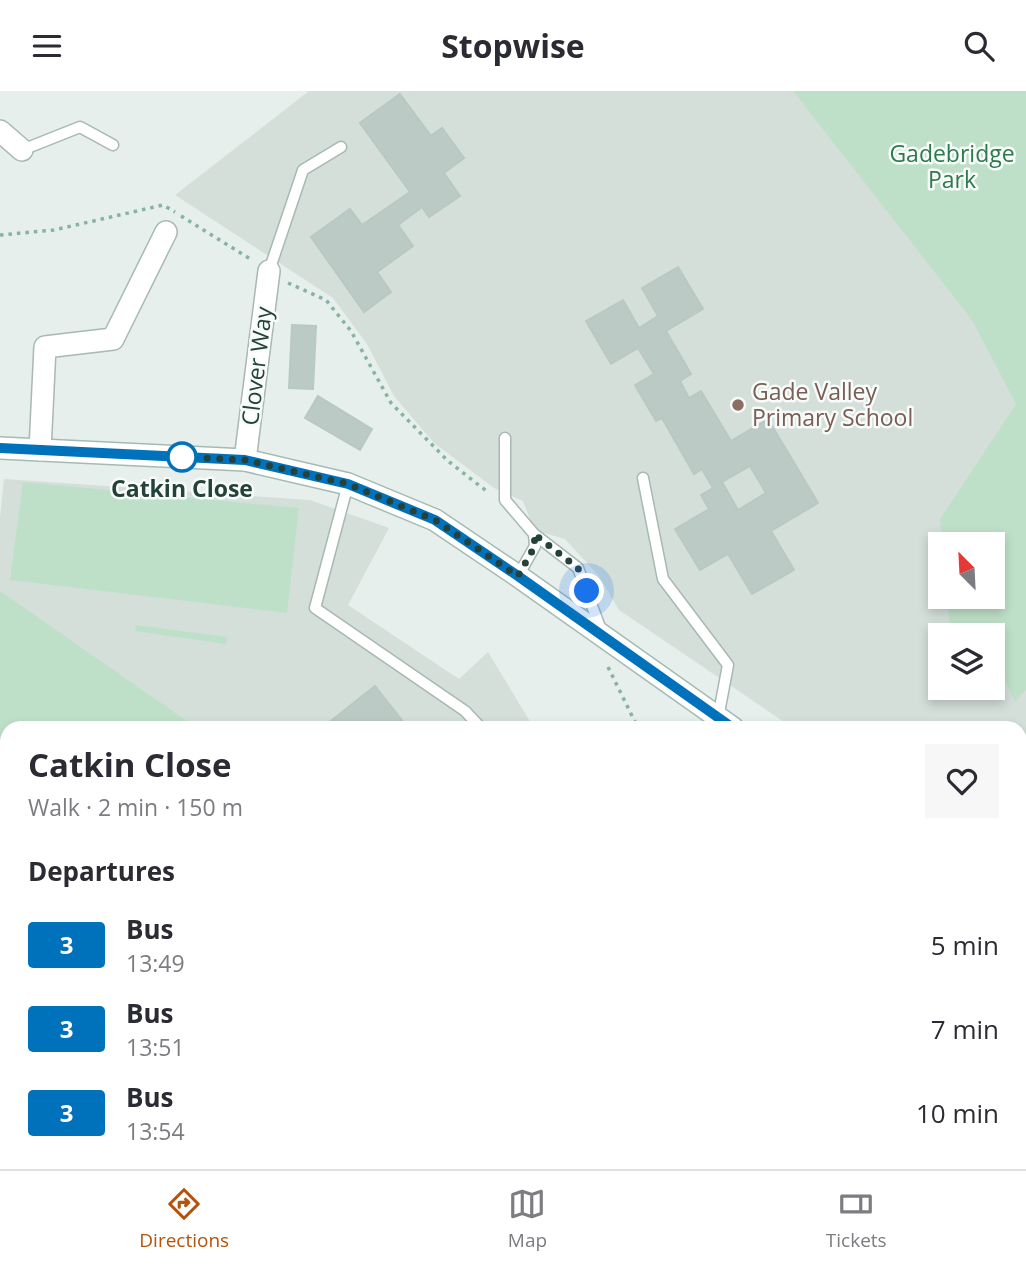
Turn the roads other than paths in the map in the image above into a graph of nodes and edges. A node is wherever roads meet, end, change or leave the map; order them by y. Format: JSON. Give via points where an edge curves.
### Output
{"nodes":[{"id":1,"x":0,"y":131,"type":"edge"},
{"id":2,"x":113,"y":145,"type":"dead end"},
{"id":3,"x":341,"y":147,"type":"dead end"},
{"id":4,"x":22,"y":150,"type":"joint"},
{"id":5,"x":166,"y":232,"type":"dead end"},
{"id":6,"x":270,"y":271,"type":"joint"},
{"id":7,"x":505,"y":438,"type":"dead end"},
{"id":8,"x":0,"y":448,"type":"edge"},
{"id":9,"x":40,"y":450,"type":"junction"},
{"id":10,"x":245,"y":460,"type":"junction"},
{"id":11,"x":643,"y":478,"type":"dead end"},
{"id":12,"x":348,"y":484,"type":"junction"},
{"id":13,"x":534,"y":534,"type":"junction"},
{"id":14,"x":518,"y":576,"type":"junction"},
{"id":15,"x":605,"y":637,"type":"junction"},
{"id":16,"x":474,"y":721,"type":"edge"},
{"id":17,"x":722,"y":721,"type":"edge"},
{"id":18,"x":725,"y":721,"type":"edge"}],
"edges":[{"from":1,"to":4,"type":"street"},
{"from":2,"to":4,"type":"lane","via":[[79,127]]},
{"from":3,"to":6,"type":"lane","via":[[303,170]]},
{"from":5,"to":9,"type":"street","via":[[113,338],[45,347]]},
{"from":6,"to":10,"type":"street","name":"Clover Way"},
{"from":7,"to":13,"type":"lane","via":[[505,500]]},
{"from":8,"to":9,"type":"street"},
{"from":9,"to":10,"type":"street"},
{"from":10,"to":12,"type":"street"},
{"from":11,"to":18,"type":"lane","via":[[663,579],[728,665]]},
{"from":12,"to":14,"type":"street","via":[[435,520]]},
{"from":12,"to":16,"type":"lane","via":[[315,608]]},
{"from":13,"to":14,"type":"lane","via":[[535,546]]},
{"from":13,"to":15,"type":"lane","via":[[578,568]]},
{"from":14,"to":15,"type":"street"},
{"from":15,"to":17,"type":"street"}]}
